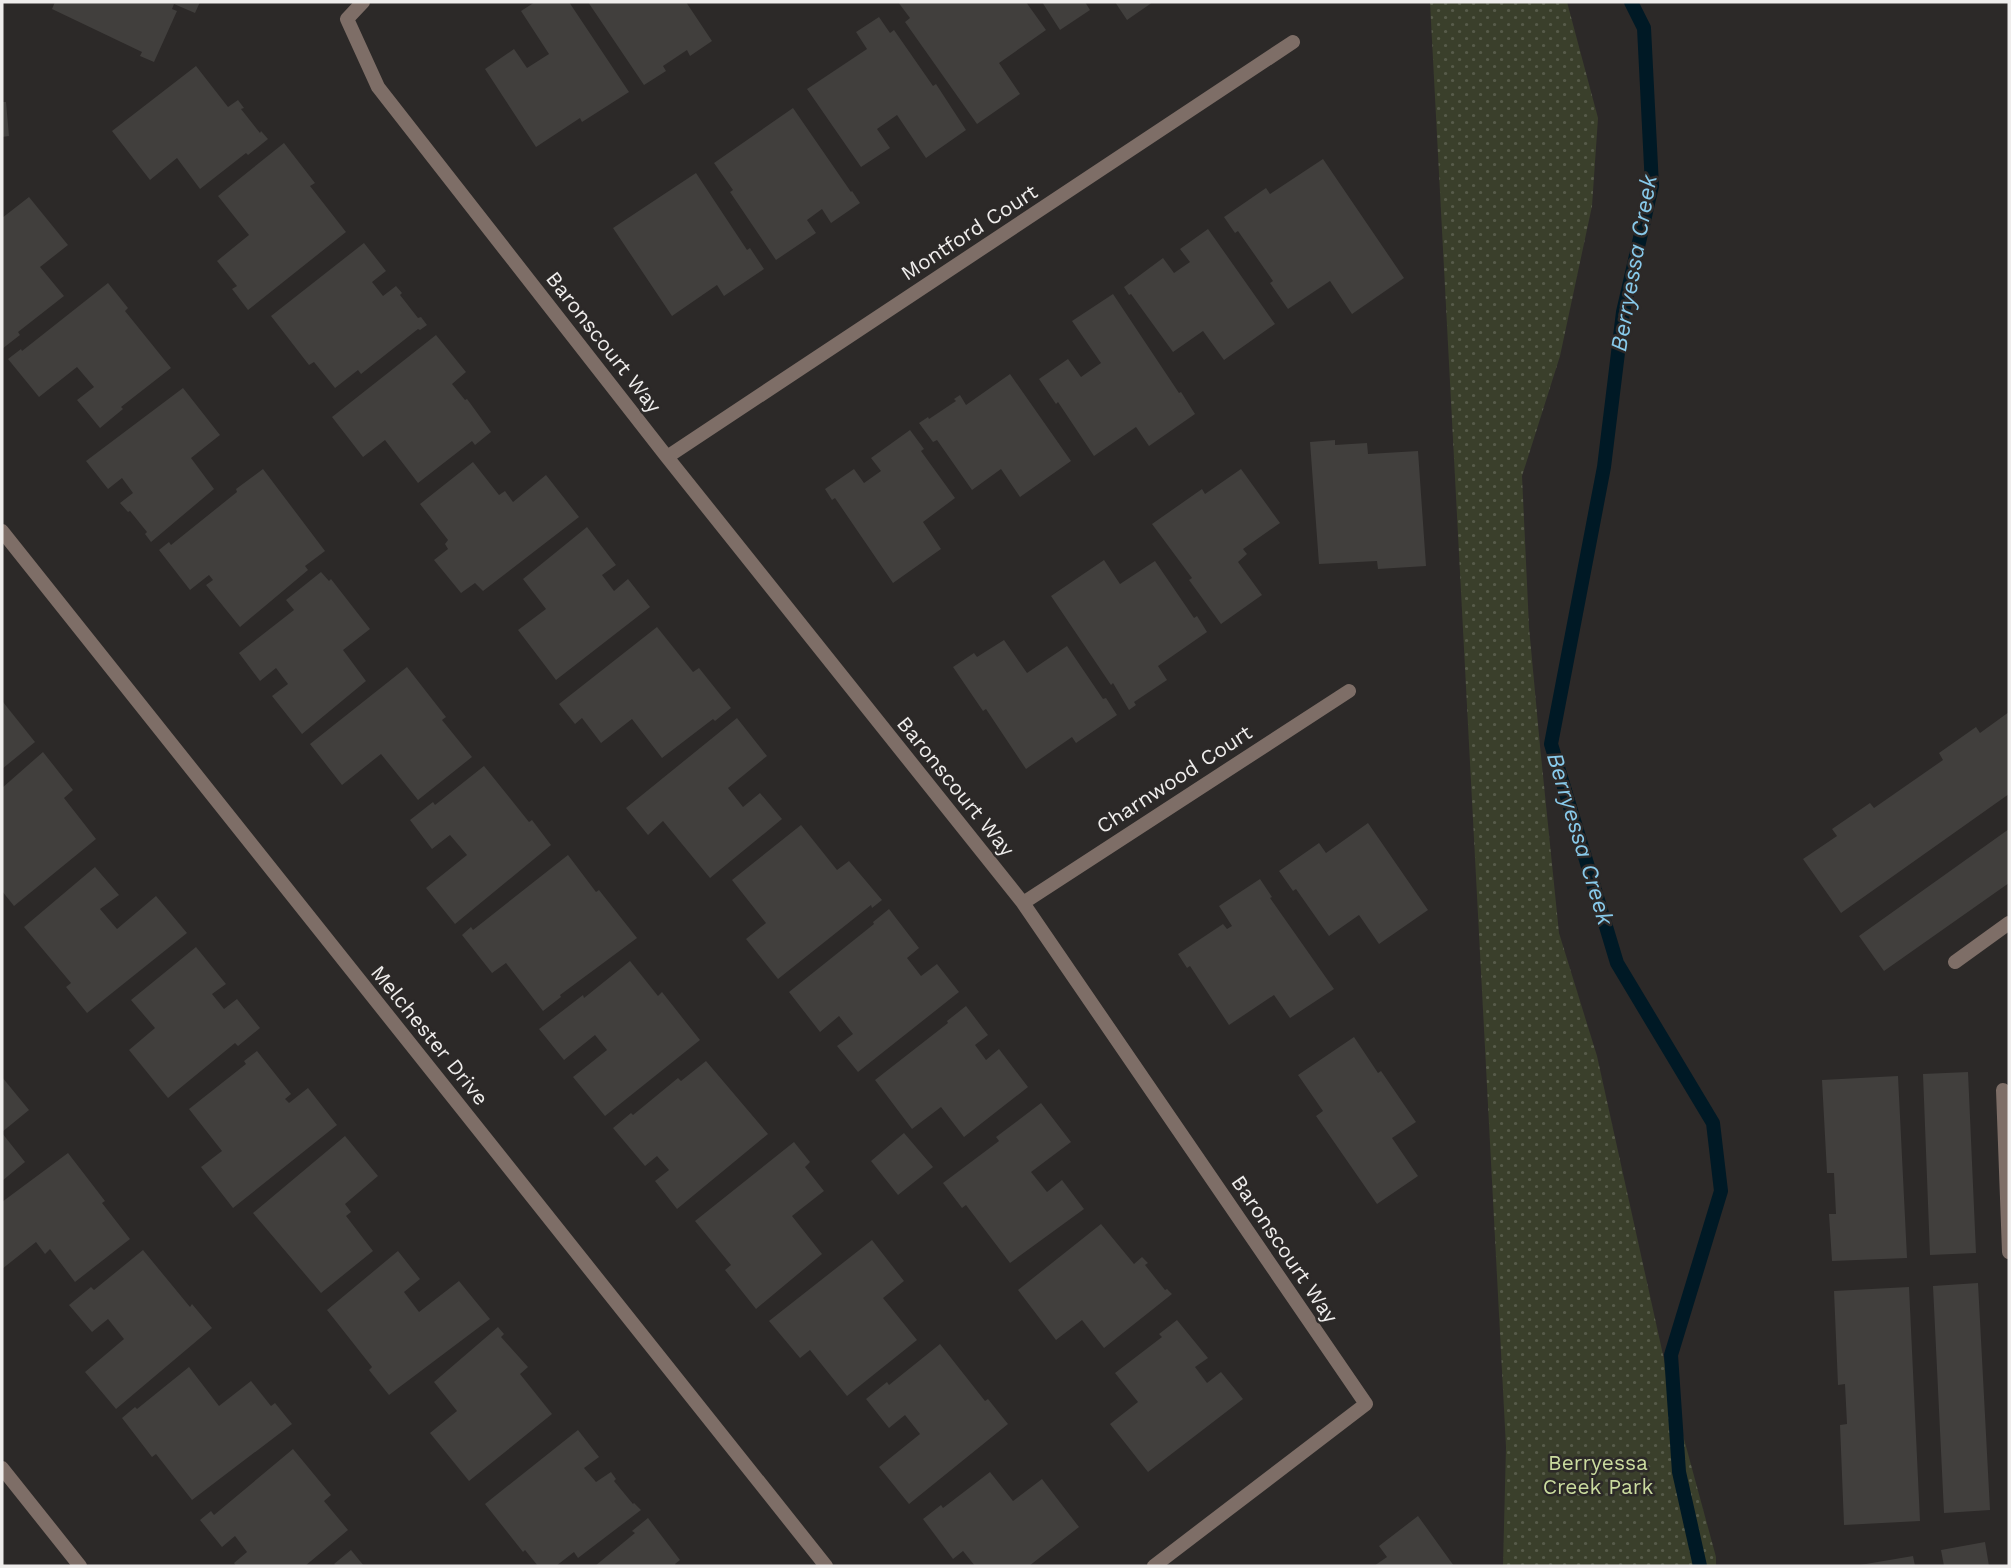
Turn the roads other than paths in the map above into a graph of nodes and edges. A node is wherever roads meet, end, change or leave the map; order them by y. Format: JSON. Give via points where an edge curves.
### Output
{"nodes":[{"id":1,"x":363,"y":2,"type":"edge"},
{"id":2,"x":1293,"y":42,"type":"dead end"},
{"id":3,"x":667,"y":457,"type":"junction"},
{"id":4,"x":2,"y":531,"type":"edge"},
{"id":5,"x":1349,"y":691,"type":"dead end"},
{"id":6,"x":1023,"y":903,"type":"junction"},
{"id":7,"x":2009,"y":923,"type":"edge"},
{"id":8,"x":1955,"y":962,"type":"dead end"},
{"id":9,"x":2003,"y":1090,"type":"dead end"},
{"id":10,"x":2009,"y":1252,"type":"edge"},
{"id":11,"x":2,"y":1468,"type":"edge"},
{"id":12,"x":80,"y":1566,"type":"edge"},
{"id":13,"x":826,"y":1566,"type":"edge"},
{"id":14,"x":1154,"y":1566,"type":"edge"}],
"edges":[{"from":1,"to":3,"type":"street","name":"Baronscourt Way","via":[[347,19],[378,87]]},
{"from":2,"to":3,"type":"street","name":"Montford Court"},
{"from":3,"to":6,"type":"street","name":"Baronscourt Way"},
{"from":4,"to":13,"type":"street","name":"Melchester Drive"},
{"from":5,"to":6,"type":"street","name":"Charnwood Court"},
{"from":6,"to":14,"type":"street","name":"Baronscourt Way","via":[[1366,1404]]},
{"from":7,"to":8,"type":"street"},
{"from":9,"to":10,"type":"street"},
{"from":11,"to":12,"type":"street"}]}
